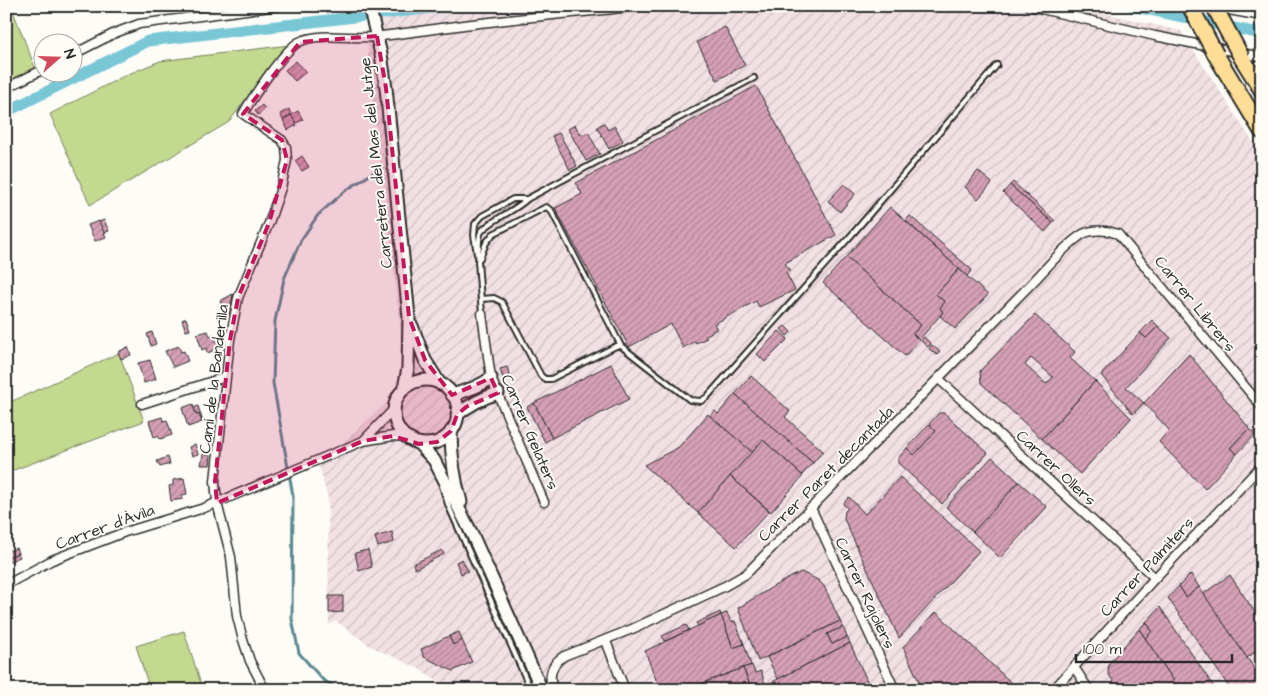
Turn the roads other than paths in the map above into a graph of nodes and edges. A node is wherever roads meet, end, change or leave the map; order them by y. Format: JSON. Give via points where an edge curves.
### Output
{"nodes":[{"id":1,"x":278,"y":6,"type":"edge"},
{"id":2,"x":369,"y":6,"type":"edge"},
{"id":3,"x":642,"y":6,"type":"edge"},
{"id":4,"x":1029,"y":6,"type":"edge"},
{"id":5,"x":1190,"y":6,"type":"edge"},
{"id":6,"x":1206,"y":6,"type":"edge"},
{"id":7,"x":1214,"y":6,"type":"edge"},
{"id":8,"x":1262,"y":16,"type":"edge"},
{"id":9,"x":376,"y":33,"type":"junction"},
{"id":10,"x":82,"y":50,"type":"edge"},
{"id":11,"x":1262,"y":57,"type":"edge"},
{"id":12,"x":997,"y":65,"type":"dead end"},
{"id":13,"x":32,"y":75,"type":"edge"},
{"id":14,"x":754,"y":78,"type":"dead end"},
{"id":15,"x":6,"y":88,"type":"edge"},
{"id":16,"x":1262,"y":90,"type":"edge"},
{"id":17,"x":1262,"y":131,"type":"edge"},
{"id":18,"x":527,"y":199,"type":"junction"},
{"id":19,"x":1099,"y":231,"type":"joint"},
{"id":20,"x":478,"y":262,"type":"junction"},
{"id":21,"x":481,"y":299,"type":"junction"},
{"id":22,"x":482,"y":314,"type":"joint"},
{"id":23,"x":409,"y":317,"type":"junction"},
{"id":24,"x":621,"y":346,"type":"junction"},
{"id":25,"x":226,"y":377,"type":"junction"},
{"id":26,"x":491,"y":378,"type":"junction"},
{"id":27,"x":939,"y":379,"type":"junction"},
{"id":28,"x":440,"y":384,"type":"junction"},
{"id":29,"x":404,"y":388,"type":"junction"},
{"id":30,"x":498,"y":393,"type":"junction"},
{"id":31,"x":452,"y":395,"type":"junction"},
{"id":32,"x":142,"y":404,"type":"dead end"},
{"id":33,"x":1262,"y":407,"type":"edge"},
{"id":34,"x":394,"y":409,"type":"junction"},
{"id":35,"x":457,"y":415,"type":"junction"},
{"id":36,"x":451,"y":431,"type":"junction"},
{"id":37,"x":405,"y":436,"type":"junction"},
{"id":38,"x":363,"y":441,"type":"junction"},
{"id":39,"x":419,"y":444,"type":"junction"},
{"id":40,"x":1262,"y":465,"type":"edge"},
{"id":41,"x":442,"y":476,"type":"junction"},
{"id":42,"x":544,"y":502,"type":"dead end"},
{"id":43,"x":217,"y":503,"type":"junction"},
{"id":44,"x":811,"y":508,"type":"junction"},
{"id":45,"x":472,"y":534,"type":"junction"},
{"id":46,"x":1155,"y":578,"type":"junction"},
{"id":47,"x":6,"y":585,"type":"edge"},
{"id":48,"x":606,"y":641,"type":"junction"},
{"id":49,"x":1074,"y":667,"type":"junction"},
{"id":50,"x":265,"y":690,"type":"edge"},
{"id":51,"x":530,"y":690,"type":"edge"},
{"id":52,"x":542,"y":690,"type":"edge"},
{"id":53,"x":552,"y":690,"type":"edge"},
{"id":54,"x":625,"y":690,"type":"edge"},
{"id":55,"x":895,"y":690,"type":"edge"},
{"id":56,"x":1053,"y":690,"type":"edge"},
{"id":57,"x":1089,"y":690,"type":"edge"}],
"edges":[{"from":1,"to":10,"type":"street","via":[[139,24]]},
{"from":2,"to":9,"type":"street","name":"Carretera del Mas del Jutge"},
{"from":3,"to":9,"type":"street"},
{"from":4,"to":11,"type":"street"},
{"from":5,"to":17,"type":"highway","bridge":true},
{"from":6,"to":8,"type":"street"},
{"from":7,"to":16,"type":"highway","bridge":true},
{"from":9,"to":23,"type":"street","name":"Carretera del Mas del Jutge","via":[[386,88]]},
{"from":9,"to":25,"type":"street","name":"Camí de la Banderilla","via":[[319,37],[300,42],[290,49],[243,114],[282,140],[287,153],[281,188],[238,298]]},
{"from":12,"to":24,"type":"lane","via":[[707,397],[701,401],[690,400]]},
{"from":13,"to":15,"type":"street"},
{"from":14,"to":18,"type":"lane"},
{"from":18,"to":20,"type":"lane","via":[[520,207],[486,226],[481,233]]},
{"from":18,"to":20,"type":"lane","via":[[513,199],[482,216],[476,224],[474,236]]},
{"from":19,"to":27,"type":"street","name":"Carrer Paret decantada","via":[[1085,233],[1073,242]]},
{"from":19,"to":33,"type":"street","name":"Carrer Librers","via":[[1118,234],[1131,248]]},
{"from":20,"to":21,"type":"lane"},
{"from":20,"to":24,"type":"lane","via":[[493,234],[546,207]]},
{"from":21,"to":22,"type":"lane"},
{"from":21,"to":24,"type":"lane","via":[[494,298],[502,302],[545,379]]},
{"from":22,"to":26,"type":"street","name":"Carrer Gelaters"},
{"from":23,"to":28,"type":"street","name":"Carretera del Mas del Jutge","via":[[425,360]]},
{"from":23,"to":29,"type":"street","name":"Carretera del Mas del Jutge","via":[[408,368]]},
{"from":25,"to":32,"type":"street"},
{"from":25,"to":43,"type":"street","name":"Camí de la Banderilla","via":[[215,480]]},
{"from":26,"to":30,"type":"street","name":"Carrer Gelaters"},
{"from":26,"to":31,"type":"street"},
{"from":27,"to":44,"type":"street","name":"Carrer Paret decantada"},
{"from":27,"to":46,"type":"street","name":"Carrer Ollers"},
{"from":28,"to":29,"type":"street","via":[[425,380]]},
{"from":28,"to":31,"type":"street"},
{"from":29,"to":34,"type":"street"},
{"from":30,"to":35,"type":"street","via":[[482,398]]},
{"from":30,"to":42,"type":"street","name":"Carrer Gelaters"},
{"from":31,"to":35,"type":"street","via":[[457,404]]},
{"from":34,"to":37,"type":"street","via":[[397,427]]},
{"from":34,"to":38,"type":"street"},
{"from":35,"to":36,"type":"street"},
{"from":36,"to":39,"type":"street","via":[[437,442]]},
{"from":36,"to":45,"type":"street","via":[[453,473]]},
{"from":37,"to":38,"type":"street"},
{"from":37,"to":39,"type":"street"},
{"from":38,"to":43,"type":"street","name":"Carrer d'Àvila"},
{"from":39,"to":41,"type":"street","via":[[434,460]]},
{"from":40,"to":46,"type":"street","name":"Carrer Palmiters"},
{"from":41,"to":45,"type":"street"},
{"from":41,"to":51,"type":"lane","via":[[442,488],[449,507]]},
{"from":43,"to":47,"type":"street","name":"Carrer d'Àvila","via":[[61,556]]},
{"from":43,"to":50,"type":"street","name":"Camí de la Banderilla","via":[[231,557],[237,616],[243,640]]},
{"from":44,"to":48,"type":"street","name":"Carrer Paret decantada","via":[[746,574]]},
{"from":44,"to":55,"type":"street","name":"Carrer Rajolers"},
{"from":45,"to":52,"type":"street"},
{"from":46,"to":49,"type":"street","name":"Carrer Palmiters"},
{"from":48,"to":53,"type":"street","name":"Carrer Paret decantada","via":[[556,661],[551,670]]},
{"from":48,"to":54,"type":"street"},
{"from":49,"to":56,"type":"street","name":"Carrer Palmiters"},
{"from":49,"to":57,"type":"street"}]}
